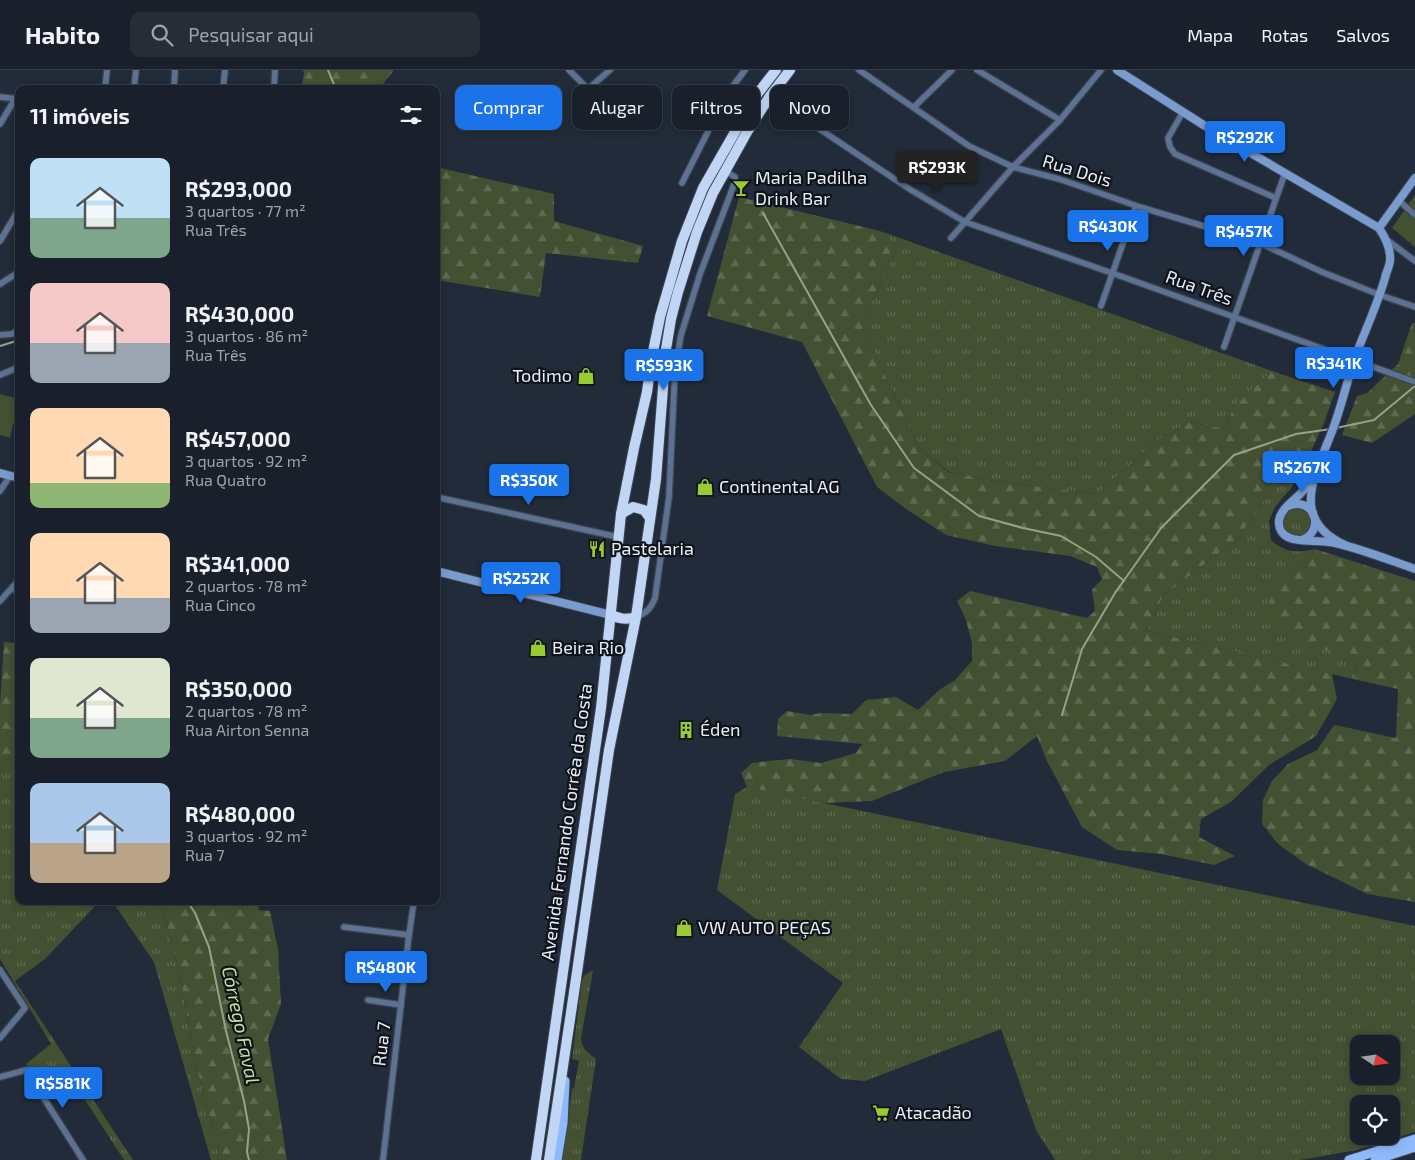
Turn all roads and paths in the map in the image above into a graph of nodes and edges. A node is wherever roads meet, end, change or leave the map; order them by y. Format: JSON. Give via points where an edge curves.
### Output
{"nodes":[{"id":1,"x":107,"y":70,"type":"edge"},
{"id":2,"x":136,"y":70,"type":"edge"},
{"id":3,"x":175,"y":70,"type":"edge"},
{"id":4,"x":224,"y":70,"type":"edge"},
{"id":5,"x":275,"y":70,"type":"edge"},
{"id":6,"x":569,"y":70,"type":"edge"},
{"id":7,"x":610,"y":70,"type":"edge"},
{"id":8,"x":776,"y":70,"type":"edge"},
{"id":9,"x":790,"y":70,"type":"edge"},
{"id":10,"x":859,"y":70,"type":"edge"},
{"id":11,"x":952,"y":70,"type":"edge"},
{"id":12,"x":977,"y":70,"type":"edge"},
{"id":13,"x":1101,"y":70,"type":"edge"},
{"id":14,"x":1117,"y":70,"type":"edge"},
{"id":15,"x":742,"y":71,"type":"edge"},
{"id":16,"x":105,"y":85,"type":"edge"},
{"id":17,"x":134,"y":85,"type":"edge"},
{"id":18,"x":174,"y":85,"type":"edge"},
{"id":19,"x":223,"y":85,"type":"edge"},
{"id":20,"x":274,"y":85,"type":"edge"},
{"id":21,"x":778,"y":85,"type":"edge"},
{"id":22,"x":770,"y":96,"type":"edge"},
{"id":23,"x":0,"y":98,"type":"edge"},
{"id":24,"x":15,"y":99,"type":"edge"},
{"id":25,"x":15,"y":102,"type":"edge"},
{"id":26,"x":914,"y":107,"type":"junction"},
{"id":27,"x":1183,"y":112,"type":"junction"},
{"id":28,"x":1060,"y":120,"type":"junction"},
{"id":29,"x":0,"y":124,"type":"edge"},
{"id":30,"x":821,"y":130,"type":"edge"},
{"id":31,"x":1013,"y":168,"type":"junction"},
{"id":32,"x":725,"y":171,"type":"junction"},
{"id":33,"x":1285,"y":173,"type":"junction"},
{"id":34,"x":1415,"y":178,"type":"edge"},
{"id":35,"x":682,"y":183,"type":"dead end"},
{"id":36,"x":1276,"y":198,"type":"junction"},
{"id":37,"x":1398,"y":200,"type":"junction"},
{"id":38,"x":1136,"y":206,"type":"junction"},
{"id":39,"x":1415,"y":215,"type":"edge"},
{"id":40,"x":15,"y":216,"type":"edge"},
{"id":41,"x":965,"y":222,"type":"junction"},
{"id":42,"x":1379,"y":228,"type":"junction"},
{"id":43,"x":950,"y":238,"type":"dead end"},
{"id":44,"x":1387,"y":240,"type":"junction"},
{"id":45,"x":0,"y":241,"type":"edge"},
{"id":46,"x":1260,"y":243,"type":"junction"},
{"id":47,"x":1415,"y":260,"type":"edge"},
{"id":48,"x":1112,"y":273,"type":"junction"},
{"id":49,"x":15,"y":275,"type":"edge"},
{"id":50,"x":0,"y":284,"type":"edge"},
{"id":51,"x":1380,"y":295,"type":"junction"},
{"id":52,"x":1101,"y":306,"type":"dead end"},
{"id":53,"x":1415,"y":307,"type":"edge"},
{"id":54,"x":1234,"y":317,"type":"junction"},
{"id":55,"x":15,"y":332,"type":"edge"},
{"id":56,"x":0,"y":335,"type":"edge"},
{"id":57,"x":1224,"y":347,"type":"dead end"},
{"id":58,"x":1354,"y":361,"type":"junction"},
{"id":59,"x":15,"y":369,"type":"edge"},
{"id":60,"x":0,"y":376,"type":"edge"},
{"id":61,"x":1412,"y":381,"type":"edge"},
{"id":62,"x":660,"y":436,"type":"junction"},
{"id":63,"x":673,"y":437,"type":"junction"},
{"id":64,"x":1317,"y":470,"type":"junction"},
{"id":65,"x":0,"y":473,"type":"edge"},
{"id":66,"x":15,"y":477,"type":"edge"},
{"id":67,"x":0,"y":491,"type":"edge"},
{"id":68,"x":440,"y":498,"type":"edge"},
{"id":69,"x":1283,"y":510,"type":"junction"},
{"id":70,"x":620,"y":514,"type":"junction"},
{"id":71,"x":1315,"y":517,"type":"junction"},
{"id":72,"x":650,"y":518,"type":"junction"},
{"id":73,"x":618,"y":536,"type":"junction"},
{"id":74,"x":1302,"y":540,"type":"junction"},
{"id":75,"x":1347,"y":546,"type":"junction"},
{"id":76,"x":1415,"y":569,"type":"edge"},
{"id":77,"x":440,"y":572,"type":"edge"},
{"id":78,"x":15,"y":585,"type":"edge"},
{"id":79,"x":13,"y":587,"type":"junction"},
{"id":80,"x":15,"y":590,"type":"edge"},
{"id":81,"x":0,"y":601,"type":"edge"},
{"id":82,"x":611,"y":615,"type":"junction"},
{"id":83,"x":636,"y":617,"type":"junction"},
{"id":84,"x":413,"y":905,"type":"edge"},
{"id":85,"x":344,"y":927,"type":"dead end"},
{"id":86,"x":409,"y":935,"type":"junction"},
{"id":87,"x":0,"y":970,"type":"edge"},
{"id":88,"x":368,"y":1000,"type":"dead end"},
{"id":89,"x":402,"y":1006,"type":"junction"},
{"id":90,"x":0,"y":1038,"type":"edge"},
{"id":91,"x":566,"y":1046,"type":"junction"},
{"id":92,"x":0,"y":1077,"type":"edge"},
{"id":93,"x":1415,"y":1139,"type":"edge"},
{"id":94,"x":1415,"y":1147,"type":"edge"},
{"id":95,"x":83,"y":1160,"type":"edge"},
{"id":96,"x":383,"y":1160,"type":"edge"},
{"id":97,"x":536,"y":1160,"type":"edge"},
{"id":98,"x":549,"y":1160,"type":"edge"},
{"id":99,"x":557,"y":1160,"type":"edge"},
{"id":100,"x":1349,"y":1160,"type":"edge"},
{"id":101,"x":1375,"y":1160,"type":"edge"}],
"edges":[{"from":1,"to":16,"type":"street"},
{"from":2,"to":17,"type":"street"},
{"from":3,"to":18,"type":"street"},
{"from":4,"to":19,"type":"street"},
{"from":5,"to":20,"type":"street"},
{"from":6,"to":7,"type":"street","via":[[588,89]]},
{"from":8,"to":70,"type":"highway","name":"Avenida Fernando Corrêa da Costa","via":[[755,97],[702,188],[682,242],[660,317]]},
{"from":9,"to":21,"type":"highway","name":"Avenida Fernando Corrêa da Costa"},
{"from":10,"to":26,"type":"street","name":"Rua Dois"},
{"from":11,"to":26,"type":"street"},
{"from":12,"to":28,"type":"street"},
{"from":13,"to":28,"type":"street"},
{"from":14,"to":27,"type":"street"},
{"from":15,"to":35,"type":"street"},
{"from":22,"to":32,"type":"highway","name":"Avenida Fernando Corrêa da Costa"},
{"from":23,"to":24,"type":"street"},
{"from":25,"to":29,"type":"street"},
{"from":26,"to":31,"type":"street","name":"Rua Dois","via":[[969,146]]},
{"from":27,"to":33,"type":"street"},
{"from":27,"to":36,"type":"street","via":[[1168,138],[1175,154]]},
{"from":28,"to":31,"type":"street"},
{"from":30,"to":41,"type":"street","name":"Rua Três"},
{"from":31,"to":38,"type":"street","name":"Rua Dois","via":[[1059,179]]},
{"from":31,"to":41,"type":"street"},
{"from":32,"to":62,"type":"highway","name":"Avenida Fernando Corrêa da Costa","via":[[697,232],[671,319]]},
{"from":32,"to":63,"type":"street","via":[[734,177],[735,182],[681,335],[675,370]]},
{"from":33,"to":36,"type":"street"},
{"from":33,"to":42,"type":"street"},
{"from":34,"to":37,"type":"street"},
{"from":36,"to":46,"type":"street"},
{"from":37,"to":39,"type":"street"},
{"from":37,"to":42,"type":"street"},
{"from":38,"to":46,"type":"street","name":"Rua Dois"},
{"from":38,"to":48,"type":"street"},
{"from":40,"to":45,"type":"street"},
{"from":41,"to":43,"type":"street"},
{"from":41,"to":48,"type":"street","name":"Rua Três"},
{"from":42,"to":44,"type":"street"},
{"from":44,"to":47,"type":"street"},
{"from":44,"to":51,"type":"street","via":[[1390,259]]},
{"from":46,"to":51,"type":"street","name":"Rua Dois"},
{"from":46,"to":54,"type":"street"},
{"from":48,"to":52,"type":"street"},
{"from":48,"to":54,"type":"street","name":"Rua Três"},
{"from":49,"to":50,"type":"street"},
{"from":51,"to":53,"type":"street","name":"Rua Dois"},
{"from":51,"to":58,"type":"street"},
{"from":54,"to":57,"type":"street"},
{"from":54,"to":58,"type":"street","name":"Rua Três"},
{"from":55,"to":56,"type":"street"},
{"from":58,"to":61,"type":"street","name":"Rua Três"},
{"from":58,"to":64,"type":"street"},
{"from":59,"to":60,"type":"street"},
{"from":62,"to":63,"type":"street"},
{"from":62,"to":72,"type":"highway","name":"Avenida Fernando Corrêa da Costa"},
{"from":63,"to":83,"type":"street","via":[[669,497],[655,598],[652,606]]},
{"from":64,"to":69,"type":"street","via":[[1303,491]]},
{"from":64,"to":71,"type":"street","via":[[1311,492]]},
{"from":65,"to":66,"type":"street"},
{"from":66,"to":67,"type":"street"},
{"from":68,"to":73,"type":"street"},
{"from":69,"to":71,"type":"street","via":[[1299,504],[1309,508]]},
{"from":69,"to":74,"type":"street","via":[[1279,522],[1281,530],[1292,540]]},
{"from":70,"to":72,"type":"highway","via":[[633,507],[644,510]]},
{"from":70,"to":73,"type":"highway","name":"Avenida Fernando Corrêa da Costa"},
{"from":71,"to":74,"type":"street","via":[[1315,527]]},
{"from":71,"to":75,"type":"street","via":[[1326,534]]},
{"from":72,"to":83,"type":"highway","name":"Avenida Fernando Corrêa da Costa"},
{"from":73,"to":82,"type":"highway","name":"Avenida Fernando Corrêa da Costa"},
{"from":74,"to":75,"type":"street"},
{"from":75,"to":76,"type":"street"},
{"from":77,"to":82,"type":"street"},
{"from":78,"to":79,"type":"street"},
{"from":79,"to":80,"type":"street"},
{"from":79,"to":81,"type":"street"},
{"from":82,"to":83,"type":"highway","via":[[621,619]]},
{"from":82,"to":97,"type":"highway","name":"Avenida Fernando Corrêa da Costa","via":[[601,708]]},
{"from":83,"to":91,"type":"highway","name":"Avenida Fernando Corrêa da Costa","via":[[609,750]]},
{"from":84,"to":86,"type":"street","name":"Rua 7"},
{"from":85,"to":86,"type":"street"},
{"from":86,"to":89,"type":"street","name":"Rua 7"},
{"from":87,"to":90,"type":"street","via":[[25,1008]]},
{"from":88,"to":89,"type":"street"},
{"from":89,"to":96,"type":"street","name":"Rua 7"},
{"from":91,"to":98,"type":"highway","name":"Avenida Fernando Corrêa da Costa"},
{"from":91,"to":99,"type":"main road","name":"Avenida Fernando Corrêa da Costa","via":[[563,1123]]},
{"from":92,"to":95,"type":"street","via":[[26,1070]]},
{"from":93,"to":100,"type":"main road"},
{"from":94,"to":101,"type":"main road"}]}
